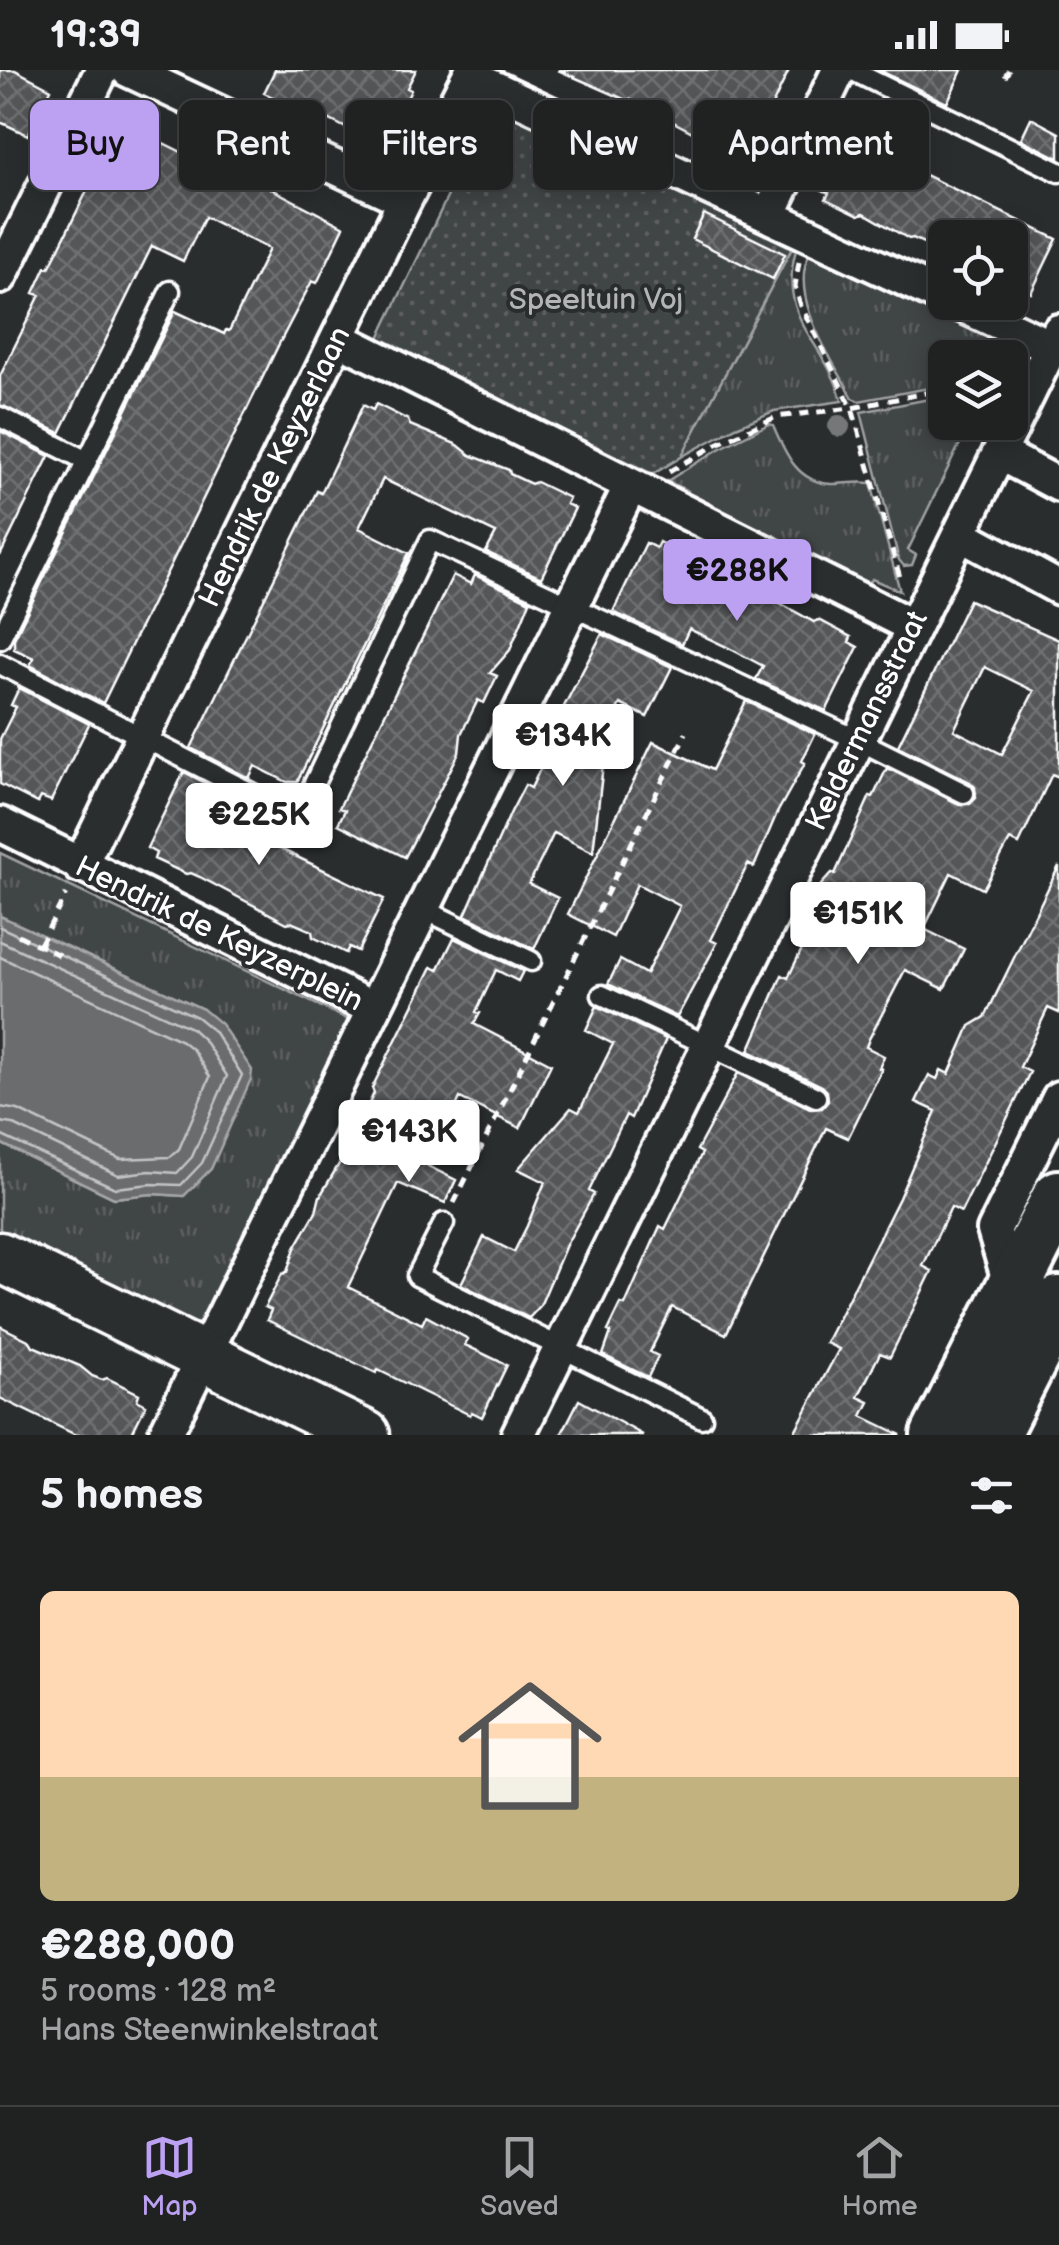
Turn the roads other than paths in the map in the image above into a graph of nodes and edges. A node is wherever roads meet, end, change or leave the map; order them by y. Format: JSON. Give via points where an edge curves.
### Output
{"nodes":[{"id":1,"x":102,"y":70,"type":"edge"},
{"id":2,"x":128,"y":70,"type":"edge"},
{"id":3,"x":839,"y":70,"type":"edge"},
{"id":4,"x":851,"y":70,"type":"edge"},
{"id":5,"x":471,"y":73,"type":"edge"},
{"id":6,"x":1059,"y":172,"type":"edge"},
{"id":7,"x":405,"y":200,"type":"junction"},
{"id":8,"x":768,"y":215,"type":"junction"},
{"id":9,"x":0,"y":277,"type":"edge"},
{"id":10,"x":928,"y":290,"type":"edge"},
{"id":11,"x":170,"y":291,"type":"dead end"},
{"id":12,"x":1004,"y":320,"type":"edge"},
{"id":13,"x":338,"y":338,"type":"junction"},
{"id":14,"x":1055,"y":339,"type":"edge"},
{"id":15,"x":0,"y":417,"type":"edge"},
{"id":16,"x":999,"y":453,"type":"junction"},
{"id":17,"x":87,"y":461,"type":"junction"},
{"id":18,"x":1059,"y":485,"type":"edge"},
{"id":19,"x":630,"y":487,"type":"junction"},
{"id":20,"x":960,"y":534,"type":"junction"},
{"id":21,"x":1059,"y":588,"type":"edge"},
{"id":22,"x":572,"y":604,"type":"junction"},
{"id":23,"x":914,"y":627,"type":"junction"},
{"id":24,"x":0,"y":639,"type":"edge"},
{"id":25,"x":0,"y":664,"type":"edge"},
{"id":26,"x":142,"y":738,"type":"junction"},
{"id":27,"x":858,"y":740,"type":"junction"},
{"id":28,"x":964,"y":793,"type":"dead end"},
{"id":29,"x":0,"y":824,"type":"edge"},
{"id":30,"x":80,"y":866,"type":"junction"},
{"id":31,"x":423,"y":909,"type":"junction"},
{"id":32,"x":530,"y":962,"type":"dead end"},
{"id":33,"x":602,"y":995,"type":"dead end"},
{"id":34,"x":374,"y":1008,"type":"junction"},
{"id":35,"x":708,"y":1045,"type":"junction"},
{"id":36,"x":816,"y":1096,"type":"dead end"},
{"id":37,"x":1059,"y":1098,"type":"edge"},
{"id":38,"x":1059,"y":1197,"type":"edge"},
{"id":39,"x":444,"y":1224,"type":"road end"},
{"id":40,"x":0,"y":1257,"type":"edge"},
{"id":41,"x":1036,"y":1298,"type":"edge"},
{"id":42,"x":561,"y":1347,"type":"junction"},
{"id":43,"x":204,"y":1356,"type":"junction"},
{"id":44,"x":702,"y":1418,"type":"dead end"},
{"id":45,"x":165,"y":1435,"type":"edge"},
{"id":46,"x":364,"y":1435,"type":"edge"},
{"id":47,"x":518,"y":1435,"type":"edge"},
{"id":48,"x":938,"y":1435,"type":"edge"},
{"id":49,"x":992,"y":1435,"type":"edge"}],
"edges":[{"from":1,"to":9,"type":"street"},
{"from":2,"to":7,"type":"street"},
{"from":3,"to":8,"type":"street"},
{"from":4,"to":6,"type":"lane"},
{"from":5,"to":7,"type":"street","name":"Hendrik de Keyzerlaan"},
{"from":5,"to":8,"type":"street"},
{"from":7,"to":13,"type":"street","name":"Hendrik de Keyzerlaan"},
{"from":8,"to":10,"type":"street"},
{"from":11,"to":17,"type":"lane"},
{"from":12,"to":14,"type":"street"},
{"from":13,"to":19,"type":"street"},
{"from":13,"to":26,"type":"street","name":"Hendrik de Keyzerlaan"},
{"from":14,"to":16,"type":"street","name":"Keldermansstraat"},
{"from":15,"to":17,"type":"lane"},
{"from":16,"to":18,"type":"street"},
{"from":16,"to":20,"type":"street","name":"Keldermansstraat"},
{"from":17,"to":24,"type":"lane"},
{"from":19,"to":22,"type":"street"},
{"from":19,"to":23,"type":"street"},
{"from":20,"to":21,"type":"street"},
{"from":20,"to":23,"type":"street","name":"Keldermansstraat"},
{"from":22,"to":26,"type":"lane","via":[[430,540],[298,817]]},
{"from":22,"to":27,"type":"lane"},
{"from":22,"to":31,"type":"street"},
{"from":23,"to":27,"type":"street","name":"Keldermansstraat"},
{"from":25,"to":26,"type":"lane"},
{"from":26,"to":30,"type":"street","name":"Hendrik de Keyzerlaan"},
{"from":27,"to":28,"type":"lane"},
{"from":27,"to":35,"type":"street","name":"Keldermansstraat"},
{"from":29,"to":30,"type":"street","name":"Hendrik de Keyzerplein"},
{"from":30,"to":34,"type":"street","name":"Hendrik de Keyzerplein"},
{"from":31,"to":32,"type":"lane"},
{"from":31,"to":34,"type":"street"},
{"from":33,"to":35,"type":"lane"},
{"from":34,"to":43,"type":"street","name":"Hendrik de Keyzerplein"},
{"from":35,"to":36,"type":"lane"},
{"from":35,"to":42,"type":"street","name":"Keldermansstraat"},
{"from":37,"to":41,"type":"street","via":[[994,1230]]},
{"from":38,"to":41,"type":"main road"},
{"from":39,"to":42,"type":"lane","via":[[417,1276]]},
{"from":40,"to":43,"type":"main road"},
{"from":41,"to":48,"type":"main road"},
{"from":41,"to":49,"type":"main road"},
{"from":42,"to":44,"type":"lane"},
{"from":42,"to":47,"type":"street","name":"Keldermansstraat"},
{"from":43,"to":45,"type":"street","name":"Hendrik de Keyzerplein"},
{"from":43,"to":46,"type":"main road"}]}
